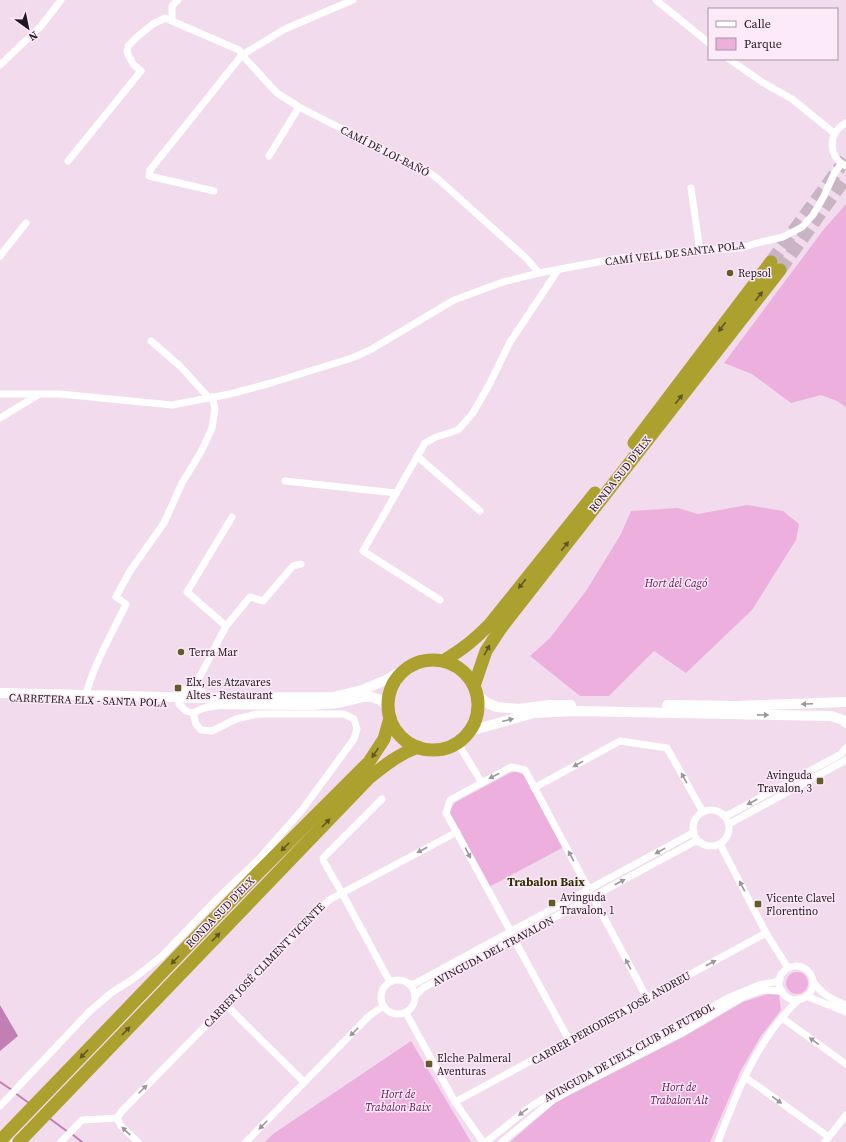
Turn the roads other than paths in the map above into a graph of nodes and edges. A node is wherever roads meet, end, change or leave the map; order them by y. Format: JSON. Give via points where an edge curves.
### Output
{"nodes":[{"id":1,"x":61,"y":0,"type":"edge"},
{"id":2,"x":178,"y":0,"type":"edge"},
{"id":3,"x":353,"y":0,"type":"edge"},
{"id":4,"x":656,"y":0,"type":"edge"},
{"id":5,"x":172,"y":21,"type":"junction"},
{"id":6,"x":708,"y":42,"type":"edge"},
{"id":7,"x":242,"y":55,"type":"junction"},
{"id":8,"x":730,"y":60,"type":"edge"},
{"id":9,"x":0,"y":65,"type":"edge"},
{"id":10,"x":299,"y":107,"type":"junction"},
{"id":11,"x":846,"y":123,"type":"edge"},
{"id":12,"x":834,"y":133,"type":"junction"},
{"id":13,"x":270,"y":156,"type":"dead end"},
{"id":14,"x":68,"y":161,"type":"dead end"},
{"id":15,"x":844,"y":165,"type":"edge"},
{"id":16,"x":691,"y":188,"type":"dead end"},
{"id":17,"x":214,"y":191,"type":"dead end"},
{"id":18,"x":26,"y":223,"type":"dead end"},
{"id":19,"x":700,"y":251,"type":"junction"},
{"id":20,"x":0,"y":256,"type":"edge"},
{"id":21,"x":558,"y":270,"type":"junction"},
{"id":22,"x":539,"y":273,"type":"junction"},
{"id":23,"x":151,"y":341,"type":"dead end"},
{"id":24,"x":0,"y":394,"type":"edge"},
{"id":25,"x":38,"y":395,"type":"junction"},
{"id":26,"x":211,"y":398,"type":"junction"},
{"id":27,"x":0,"y":418,"type":"edge"},
{"id":28,"x":417,"y":456,"type":"junction"},
{"id":29,"x":285,"y":481,"type":"dead end"},
{"id":30,"x":396,"y":493,"type":"junction"},
{"id":31,"x":480,"y":511,"type":"dead end"},
{"id":32,"x":232,"y":517,"type":"dead end"},
{"id":33,"x":301,"y":564,"type":"dead end"},
{"id":34,"x":440,"y":600,"type":"dead end"},
{"id":35,"x":226,"y":626,"type":"junction"},
{"id":36,"x":442,"y":661,"type":"junction"},
{"id":37,"x":404,"y":670,"type":"junction"},
{"id":38,"x":195,"y":686,"type":"junction"},
{"id":39,"x":476,"y":690,"type":"junction"},
{"id":40,"x":0,"y":693,"type":"edge"},
{"id":41,"x":86,"y":695,"type":"junction"},
{"id":42,"x":0,"y":697,"type":"edge"},
{"id":43,"x":206,"y":698,"type":"junction"},
{"id":44,"x":179,"y":700,"type":"junction"},
{"id":45,"x":846,"y":702,"type":"edge"},
{"id":46,"x":231,"y":705,"type":"junction"},
{"id":47,"x":193,"y":713,"type":"junction"},
{"id":48,"x":389,"y":713,"type":"junction"},
{"id":49,"x":846,"y":723,"type":"edge"},
{"id":50,"x":470,"y":730,"type":"junction"},
{"id":51,"x":457,"y":742,"type":"junction"},
{"id":52,"x":418,"y":747,"type":"junction"},
{"id":53,"x":846,"y":748,"type":"edge"},
{"id":54,"x":846,"y":760,"type":"edge"},
{"id":55,"x":482,"y":783,"type":"junction"},
{"id":56,"x":534,"y":788,"type":"junction"},
{"id":57,"x":382,"y":799,"type":"dead end"},
{"id":58,"x":703,"y":812,"type":"junction"},
{"id":59,"x":723,"y":815,"type":"junction"},
{"id":60,"x":729,"y":824,"type":"junction"},
{"id":61,"x":694,"y":831,"type":"junction"},
{"id":62,"x":456,"y":832,"type":"junction"},
{"id":63,"x":700,"y":842,"type":"junction"},
{"id":64,"x":720,"y":844,"type":"junction"},
{"id":65,"x":342,"y":893,"type":"junction"},
{"id":66,"x":591,"y":894,"type":"junction"},
{"id":67,"x":511,"y":932,"type":"junction"},
{"id":68,"x":766,"y":933,"type":"junction"},
{"id":69,"x":514,"y":939,"type":"junction"},
{"id":70,"x":788,"y":968,"type":"junction"},
{"id":71,"x":780,"y":979,"type":"junction"},
{"id":72,"x":390,"y":982,"type":"junction"},
{"id":73,"x":813,"y":982,"type":"junction"},
{"id":74,"x":409,"y":984,"type":"junction"},
{"id":75,"x":782,"y":991,"type":"junction"},
{"id":76,"x":415,"y":996,"type":"junction"},
{"id":77,"x":788,"y":997,"type":"junction"},
{"id":78,"x":803,"y":997,"type":"junction"},
{"id":79,"x":647,"y":998,"type":"junction"},
{"id":80,"x":226,"y":1005,"type":"junction"},
{"id":81,"x":846,"y":1005,"type":"edge"},
{"id":82,"x":383,"y":1006,"type":"junction"},
{"id":83,"x":846,"y":1012,"type":"edge"},
{"id":84,"x":406,"y":1013,"type":"junction"},
{"id":85,"x":782,"y":1018,"type":"junction"},
{"id":86,"x":569,"y":1040,"type":"junction"},
{"id":87,"x":846,"y":1064,"type":"edge"},
{"id":88,"x":745,"y":1077,"type":"junction"},
{"id":89,"x":304,"y":1082,"type":"junction"},
{"id":90,"x":455,"y":1102,"type":"junction"},
{"id":91,"x":1,"y":1105,"type":"edge"},
{"id":92,"x":846,"y":1115,"type":"edge"},
{"id":93,"x":117,"y":1118,"type":"junction"},
{"id":94,"x":827,"y":1139,"type":"edge"},
{"id":95,"x":0,"y":1141,"type":"edge"},
{"id":96,"x":19,"y":1142,"type":"edge"},
{"id":97,"x":61,"y":1142,"type":"edge"},
{"id":98,"x":138,"y":1142,"type":"edge"},
{"id":99,"x":246,"y":1142,"type":"edge"},
{"id":100,"x":483,"y":1142,"type":"edge"},
{"id":101,"x":486,"y":1142,"type":"edge"},
{"id":102,"x":502,"y":1142,"type":"edge"},
{"id":103,"x":718,"y":1142,"type":"edge"}],
"edges":[{"from":1,"to":9,"type":"street","via":[[40,26]]},
{"from":2,"to":5,"type":"street","via":[[172,6]]},
{"from":3,"to":7,"type":"street","via":[[285,28]]},
{"from":4,"to":6,"type":"street"},
{"from":5,"to":7,"type":"street","name":"CAMÍ DE LOI-BAÑÓ","via":[[239,50]]},
{"from":5,"to":14,"type":"street","via":[[165,18],[153,24],[128,46],[127,52],[133,64],[141,71]]},
{"from":7,"to":10,"type":"street","name":"CAMÍ DE LOI-BAÑÓ","via":[[277,93]]},
{"from":7,"to":17,"type":"street","via":[[150,170],[149,176]]},
{"from":8,"to":12,"type":"street","via":[[792,100]]},
{"from":10,"to":13,"type":"street"},
{"from":10,"to":22,"type":"street","name":"CAMÍ DE LOI-BAÑÓ","via":[[426,170]]},
{"from":11,"to":12,"type":"street"},
{"from":12,"to":15,"type":"street","via":[[831,146],[833,153]]},
{"from":15,"to":19,"type":"street","name":"CAMÍ VELL DE SANTA POLA","via":[[834,174],[813,215],[802,227],[784,237],[741,248]]},
{"from":16,"to":19,"type":"street"},
{"from":18,"to":20,"type":"street"},
{"from":19,"to":21,"type":"street","name":"CAMÍ VELL DE SANTA POLA","via":[[614,259]]},
{"from":21,"to":22,"type":"street","name":"CAMÍ VELL DE SANTA POLA"},
{"from":21,"to":28,"type":"street","via":[[510,342],[473,413],[458,430],[424,443]]},
{"from":22,"to":26,"type":"street","name":"CAMÍ VELL DE SANTA POLA","via":[[503,282],[454,300],[352,358]]},
{"from":23,"to":26,"type":"street"},
{"from":24,"to":25,"type":"street"},
{"from":25,"to":26,"type":"street","name":"CAMÍ VELL DE SANTA POLA","via":[[66,394],[172,405]]},
{"from":25,"to":27,"type":"street","name":"CAMÍ VELL DE SANTA POLA"},
{"from":26,"to":41,"type":"street","via":[[215,409],[212,428],[164,523],[118,592],[116,597],[126,604],[88,685]]},
{"from":28,"to":30,"type":"street"},
{"from":28,"to":31,"type":"street"},
{"from":29,"to":30,"type":"street"},
{"from":30,"to":34,"type":"street","via":[[363,551]]},
{"from":32,"to":35,"type":"street","via":[[187,592]]},
{"from":33,"to":35,"type":"street","via":[[293,566],[263,601],[250,597]]},
{"from":35,"to":38,"type":"street"},
{"from":36,"to":37,"type":"highway","via":[[430,660]]},
{"from":36,"to":39,"type":"highway","via":[[456,666],[467,675]]},
{"from":39,"to":36,"type":"highway","name":"RONDA SUD D'ELX","one_way":true,"via":[[486,651],[501,628],[775,266],[490,624],[464,648]]},
{"from":37,"to":43,"type":"main road","name":"CARRETERA ELX - SANTA POLA","via":[[362,690],[333,697]]},
{"from":37,"to":48,"type":"highway","via":[[392,687]]},
{"from":38,"to":43,"type":"street"},
{"from":38,"to":44,"type":"street","via":[[187,687]]},
{"from":45,"to":39,"type":"main road","one_way":true,"via":[[738,706],[557,705],[518,709],[497,707],[487,703]]},
{"from":39,"to":50,"type":"highway","via":[[478,707],[476,719]]},
{"from":40,"to":41,"type":"main road","name":"CARRETERA ELX - SANTA POLA"},
{"from":41,"to":44,"type":"main road","name":"CARRETERA ELX - SANTA POLA"},
{"from":42,"to":44,"type":"main road","name":"CARRETERA ELX - SANTA POLA"},
{"from":43,"to":44,"type":"main road","name":"CARRETERA ELX - SANTA POLA"},
{"from":44,"to":46,"type":"main road","name":"CARRETERA ELX - SANTA POLA"},
{"from":44,"to":47,"type":"street","via":[[186,711]]},
{"from":46,"to":47,"type":"street","via":[[204,708]]},
{"from":46,"to":48,"type":"main road","name":"CARRETERA ELX - SANTA POLA","via":[[313,705],[372,697],[380,700]]},
{"from":47,"to":91,"type":"street","via":[[201,730],[212,730],[236,719],[258,714],[318,713],[344,714],[354,719],[357,729],[354,740],[302,810],[258,860],[161,957],[89,1012]]},
{"from":48,"to":52,"type":"highway","via":[[396,730],[406,741]]},
{"from":48,"to":95,"type":"highway","name":"RONDA SUD D'ELX","one_way":true,"via":[[384,739],[369,762],[254,877]]},
{"from":50,"to":49,"type":"main road","one_way":true,"via":[[534,714],[577,710],[831,716]]},
{"from":50,"to":51,"type":"highway"},
{"from":51,"to":52,"type":"highway","via":[[445,748],[432,750]]},
{"from":51,"to":55,"type":"street"},
{"from":96,"to":52,"type":"highway","name":"RONDA SUD D'ELX","one_way":true,"via":[[369,778],[389,762]]},
{"from":53,"to":59,"type":"street","one_way":true,"via":[[841,754],[728,815]]},
{"from":54,"to":60,"type":"street"},
{"from":56,"to":55,"type":"street","one_way":true,"via":[[524,770],[511,767]]},
{"from":55,"to":62,"type":"street","via":[[450,800],[446,813]]},
{"from":58,"to":56,"type":"street","one_way":true,"via":[[667,748],[620,741]]},
{"from":66,"to":56,"type":"street","one_way":true},
{"from":57,"to":65,"type":"street","via":[[324,858]]},
{"from":58,"to":59,"type":"street","via":[[716,810]]},
{"from":58,"to":61,"type":"street","via":[[696,820]]},
{"from":59,"to":60,"type":"street"},
{"from":60,"to":64,"type":"street","via":[[727,837]]},
{"from":61,"to":63,"type":"street"},
{"from":61,"to":66,"type":"street","name":"AVINGUDA DEL TRAVALON","one_way":true},
{"from":62,"to":65,"type":"street","name":"CARRER JOSÉ CLIMENT VICENTE","one_way":true},
{"from":62,"to":67,"type":"street","one_way":true},
{"from":63,"to":64,"type":"street","via":[[714,846]]},
{"from":66,"to":63,"type":"street","name":"AVINGUDA DEL TRAVALON","one_way":true,"via":[[694,842]]},
{"from":68,"to":64,"type":"street","one_way":true},
{"from":65,"to":72,"type":"street"},
{"from":65,"to":80,"type":"street","name":"CARRER JOSÉ CLIMENT VICENTE","via":[[329,900]]},
{"from":66,"to":67,"type":"street","name":"AVINGUDA DEL TRAVALON"},
{"from":66,"to":69,"type":"street","name":"AVINGUDA DEL TRAVALON"},
{"from":79,"to":66,"type":"street","one_way":true},
{"from":67,"to":74,"type":"street","name":"AVINGUDA DEL TRAVALON","via":[[414,984]]},
{"from":68,"to":70,"type":"street"},
{"from":79,"to":68,"type":"street","name":"CARRER PERIODISTA JOSÉ ANDREU","one_way":true},
{"from":69,"to":76,"type":"street","name":"AVINGUDA DEL TRAVALON","via":[[424,988]]},
{"from":69,"to":86,"type":"street"},
{"from":70,"to":71,"type":"street"},
{"from":70,"to":73,"type":"street","via":[[795,966],[808,970]]},
{"from":71,"to":75,"type":"street"},
{"from":71,"to":101,"type":"street","name":"AVINGUDA DE L'ELX CLUB DE FUTBOL","one_way":true,"via":[[728,998],[560,1088],[530,1107]]},
{"from":72,"to":74,"type":"street","via":[[401,980]]},
{"from":72,"to":82,"type":"street","via":[[381,993]]},
{"from":73,"to":78,"type":"street","via":[[811,990]]},
{"from":73,"to":81,"type":"street","via":[[830,999]]},
{"from":74,"to":76,"type":"street"},
{"from":75,"to":77,"type":"street"},
{"from":75,"to":102,"type":"street","name":"AVINGUDA DE L'ELX CLUB DE FUTBOL","via":[[763,990],[743,997],[682,1033],[553,1100]]},
{"from":76,"to":84,"type":"street","via":[[413,1006]]},
{"from":77,"to":78,"type":"street"},
{"from":77,"to":85,"type":"street"},
{"from":78,"to":83,"type":"street"},
{"from":78,"to":85,"type":"street"},
{"from":79,"to":86,"type":"street","name":"CARRER PERIODISTA JOSÉ ANDREU"},
{"from":80,"to":89,"type":"street"},
{"from":93,"to":80,"type":"street","name":"CARRER JOSÉ CLIMENT VICENTE","one_way":true},
{"from":82,"to":84,"type":"street","via":[[395,1014]]},
{"from":82,"to":89,"type":"street","one_way":true},
{"from":84,"to":90,"type":"street"},
{"from":87,"to":85,"type":"street","one_way":true},
{"from":85,"to":88,"type":"street","via":[[761,1047]]},
{"from":86,"to":90,"type":"street","name":"CARRER PERIODISTA JOSÉ ANDREU"},
{"from":88,"to":94,"type":"street","one_way":true},
{"from":88,"to":103,"type":"street"},
{"from":89,"to":99,"type":"street","one_way":true},
{"from":90,"to":100,"type":"street"},
{"from":92,"to":94,"type":"street"},
{"from":93,"to":97,"type":"street","via":[[82,1120]]},
{"from":98,"to":93,"type":"street","one_way":true,"via":[[120,1126]]}]}
